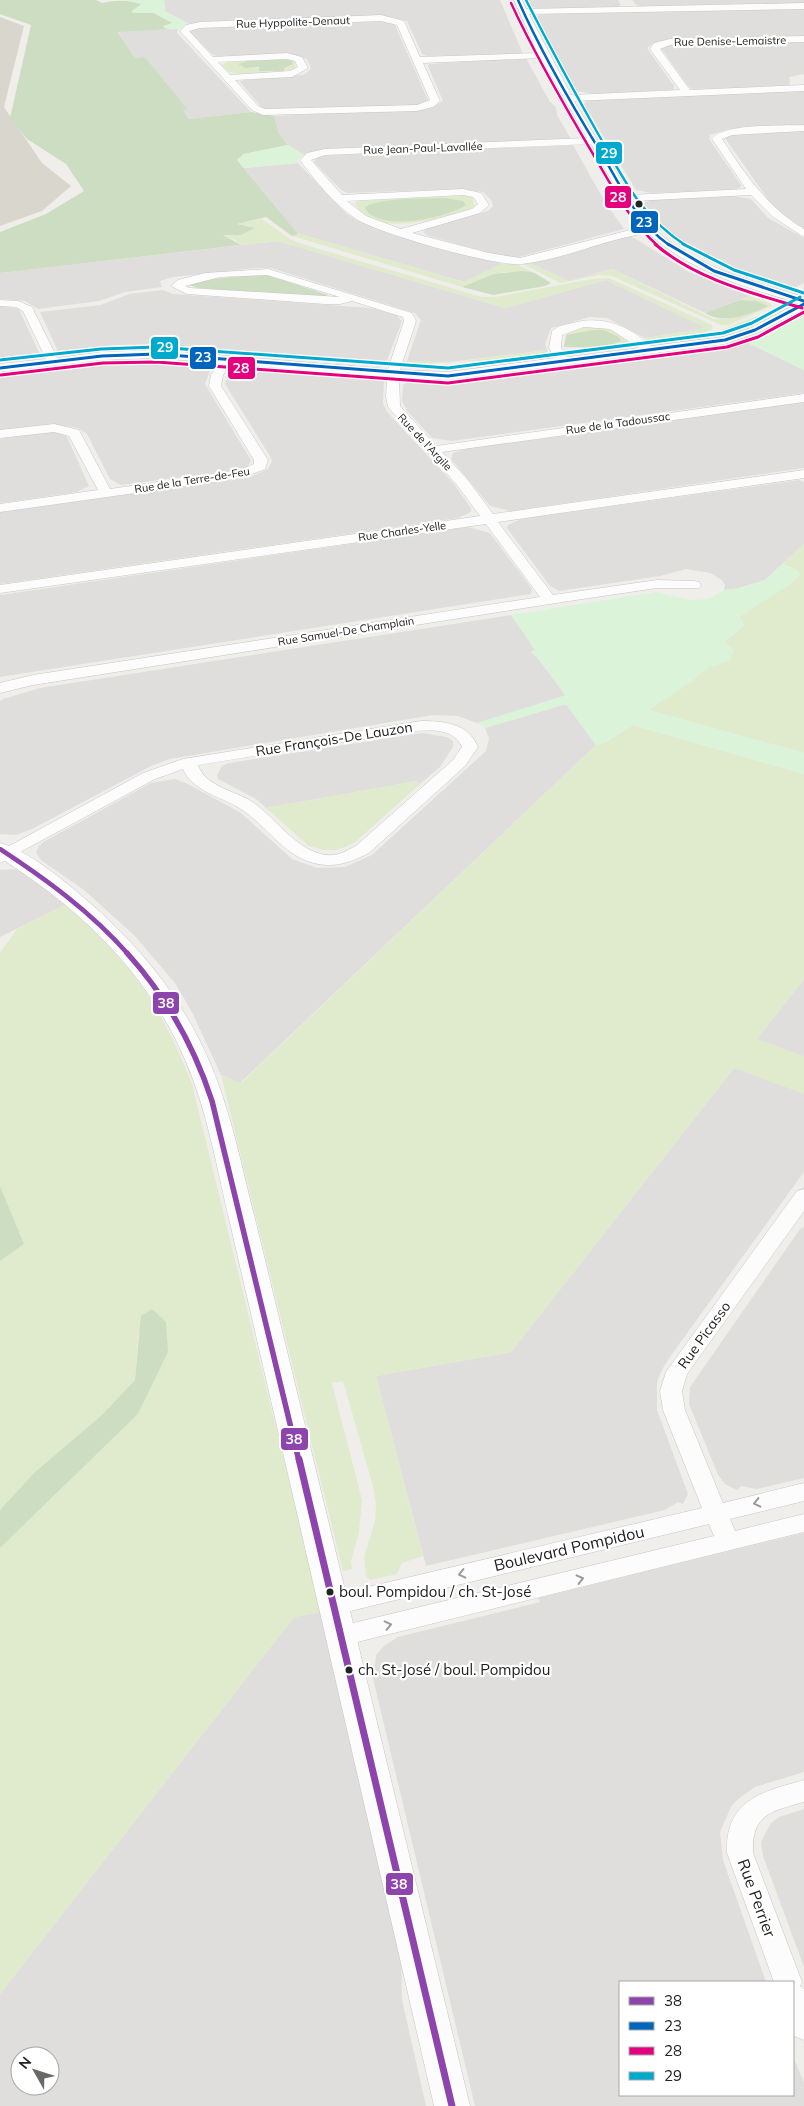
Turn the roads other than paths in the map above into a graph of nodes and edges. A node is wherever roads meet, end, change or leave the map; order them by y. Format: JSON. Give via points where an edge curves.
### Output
{"nodes":[{"id":1,"x":518,"y":0,"type":"edge"},
{"id":2,"x":626,"y":0,"type":"edge"},
{"id":3,"x":804,"y":6,"type":"edge"},
{"id":4,"x":631,"y":10,"type":"junction"},
{"id":5,"x":523,"y":12,"type":"junction"},
{"id":6,"x":804,"y":39,"type":"edge"},
{"id":7,"x":545,"y":55,"type":"junction"},
{"id":8,"x":209,"y":60,"type":"junction"},
{"id":9,"x":418,"y":60,"type":"junction"},
{"id":10,"x":227,"y":78,"type":"junction"},
{"id":11,"x":800,"y":78,"type":"dead end"},
{"id":12,"x":803,"y":88,"type":"edge"},
{"id":13,"x":687,"y":93,"type":"junction"},
{"id":14,"x":570,"y":98,"type":"junction"},
{"id":15,"x":804,"y":128,"type":"edge"},
{"id":16,"x":594,"y":141,"type":"junction"},
{"id":17,"x":754,"y":192,"type":"junction"},
{"id":18,"x":339,"y":198,"type":"junction"},
{"id":19,"x":627,"y":198,"type":"junction"},
{"id":20,"x":650,"y":229,"type":"junction"},
{"id":21,"x":402,"y":232,"type":"junction"},
{"id":22,"x":804,"y":234,"type":"edge"},
{"id":23,"x":352,"y":298,"type":"junction"},
{"id":24,"x":804,"y":302,"type":"edge"},
{"id":25,"x":0,"y":303,"type":"edge"},
{"id":26,"x":648,"y":350,"type":"junction"},
{"id":27,"x":227,"y":359,"type":"junction"},
{"id":28,"x":53,"y":361,"type":"junction"},
{"id":29,"x":563,"y":361,"type":"junction"},
{"id":30,"x":0,"y":368,"type":"edge"},
{"id":31,"x":394,"y":374,"type":"junction"},
{"id":32,"x":804,"y":398,"type":"edge"},
{"id":33,"x":0,"y":434,"type":"edge"},
{"id":34,"x":432,"y":450,"type":"junction"},
{"id":35,"x":804,"y":474,"type":"edge"},
{"id":36,"x":106,"y":493,"type":"junction"},
{"id":37,"x":0,"y":508,"type":"edge"},
{"id":38,"x":489,"y":519,"type":"junction"},
{"id":39,"x":694,"y":585,"type":"dead end"},
{"id":40,"x":0,"y":589,"type":"edge"},
{"id":41,"x":549,"y":600,"type":"junction"},
{"id":42,"x":0,"y":688,"type":"edge"},
{"id":43,"x":189,"y":762,"type":"junction"},
{"id":44,"x":2,"y":853,"type":"edge"},
{"id":45,"x":803,"y":1198,"type":"edge"},
{"id":46,"x":804,"y":1492,"type":"edge"},
{"id":47,"x":715,"y":1513,"type":"junction"},
{"id":48,"x":804,"y":1523,"type":"edge"},
{"id":49,"x":729,"y":1542,"type":"junction"},
{"id":50,"x":337,"y":1621,"type":"junction"},
{"id":51,"x":804,"y":1791,"type":"edge"},
{"id":52,"x":788,"y":1981,"type":"edge"},
{"id":53,"x":794,"y":1999,"type":"edge"},
{"id":54,"x":804,"y":2027,"type":"edge"},
{"id":55,"x":452,"y":2106,"type":"edge"}],
"edges":[{"from":1,"to":5,"type":"street"},
{"from":2,"to":4,"type":"street"},
{"from":3,"to":4,"type":"street"},
{"from":4,"to":5,"type":"street"},
{"from":5,"to":7,"type":"street"},
{"from":6,"to":13,"type":"street","name":"Rue Denise-Lemaistre","via":[[670,42],[658,45],[655,49]]},
{"from":7,"to":9,"type":"street"},
{"from":7,"to":14,"type":"street"},
{"from":8,"to":9,"type":"street","name":"Rue Hyppolite-Denaut","via":[[184,33],[186,29],[200,25],[386,18],[401,23]]},
{"from":8,"to":10,"type":"street","name":"Rue Hyppolite-Denaut"},
{"from":8,"to":10,"type":"street","via":[[287,56],[299,59],[303,68],[292,74]]},
{"from":9,"to":10,"type":"street","name":"Rue Hyppolite-Denaut","via":[[435,101],[421,107],[267,113],[258,110]]},
{"from":11,"to":12,"type":"street","via":[[796,80]]},
{"from":12,"to":13,"type":"street"},
{"from":13,"to":14,"type":"street"},
{"from":14,"to":16,"type":"street"},
{"from":15,"to":17,"type":"street","via":[[736,131],[719,136],[718,141]]},
{"from":16,"to":18,"type":"street","name":"Rue Jean-Paul-Lavallée","via":[[326,152],[306,158],[306,163]]},
{"from":16,"to":19,"type":"street"},
{"from":17,"to":19,"type":"street"},
{"from":17,"to":22,"type":"street","via":[[773,214]]},
{"from":18,"to":21,"type":"street","name":"Rue Jean-Paul-Lavallée","via":[[362,218]]},
{"from":18,"to":21,"type":"street","via":[[463,192],[477,195],[484,205],[476,211]]},
{"from":19,"to":20,"type":"street"},
{"from":20,"to":21,"type":"street","name":"Rue Jean-Paul-Lavallée","via":[[517,261]]},
{"from":20,"to":24,"type":"street","via":[[708,266]]},
{"from":23,"to":23,"type":"street","name":"Rue de l'Argile","via":[[262,271],[192,278],[177,286],[187,291],[325,301]]},
{"from":23,"to":31,"type":"street","name":"Rue de l'Argile","via":[[410,318]]},
{"from":24,"to":26,"type":"street","via":[[741,336]]},
{"from":25,"to":28,"type":"street","via":[[18,304],[28,309]]},
{"from":26,"to":29,"type":"street"},
{"from":26,"to":29,"type":"street","via":[[637,339],[608,324],[588,322],[564,328],[556,334],[555,348]]},
{"from":27,"to":28,"type":"street","via":[[142,354]]},
{"from":27,"to":31,"type":"street"},
{"from":27,"to":36,"type":"street","name":"Rue de la Terre-de-Feu","via":[[217,375],[215,386],[261,460],[260,466],[242,474]]},
{"from":28,"to":30,"type":"street"},
{"from":29,"to":31,"type":"street","via":[[453,375]]},
{"from":31,"to":34,"type":"street","name":"Rue de l'Argile","via":[[394,407]]},
{"from":32,"to":34,"type":"street","name":"Rue de la Tadoussac"},
{"from":33,"to":36,"type":"street","via":[[54,428],[74,433]]},
{"from":34,"to":38,"type":"street","name":"Rue de l'Argile","via":[[462,482]]},
{"from":35,"to":38,"type":"street","name":"Rue Charles-Yelle"},
{"from":36,"to":37,"type":"street","name":"Rue de la Terre-de-Feu"},
{"from":38,"to":40,"type":"street","name":"Rue Charles-Yelle"},
{"from":38,"to":41,"type":"street","name":"Rue de l'Argile"},
{"from":39,"to":41,"type":"street","name":"Rue Samuel-De Champlain","via":[[658,584]]},
{"from":41,"to":42,"type":"street","name":"Rue Samuel-De Champlain","via":[[33,680]]},
{"from":43,"to":43,"type":"street","name":"Rue François-De Lauzon","via":[[414,726],[454,730],[466,737],[470,747],[459,763],[363,849],[334,860],[309,857],[296,850],[249,806],[196,777]]},
{"from":43,"to":44,"type":"street","name":"Rue François-De Lauzon","via":[[158,771]]},
{"from":44,"to":50,"type":"street","via":[[72,898],[127,949],[177,1018],[198,1063],[222,1139]]},
{"from":45,"to":47,"type":"street","name":"Rue Picasso","via":[[672,1382],[674,1410]]},
{"from":46,"to":47,"type":"street","name":"Boulevard Pompidou","one_way":true},
{"from":47,"to":49,"type":"street","name":"Rue Picasso"},
{"from":47,"to":50,"type":"street","name":"Boulevard Pompidou","one_way":true},
{"from":48,"to":49,"type":"street"},
{"from":50,"to":49,"type":"street","one_way":true},
{"from":50,"to":55,"type":"street"},
{"from":51,"to":52,"type":"street","name":"Rue Perrier","via":[[775,1799],[756,1809],[743,1824],[738,1841]]},
{"from":53,"to":54,"type":"street"}]}
